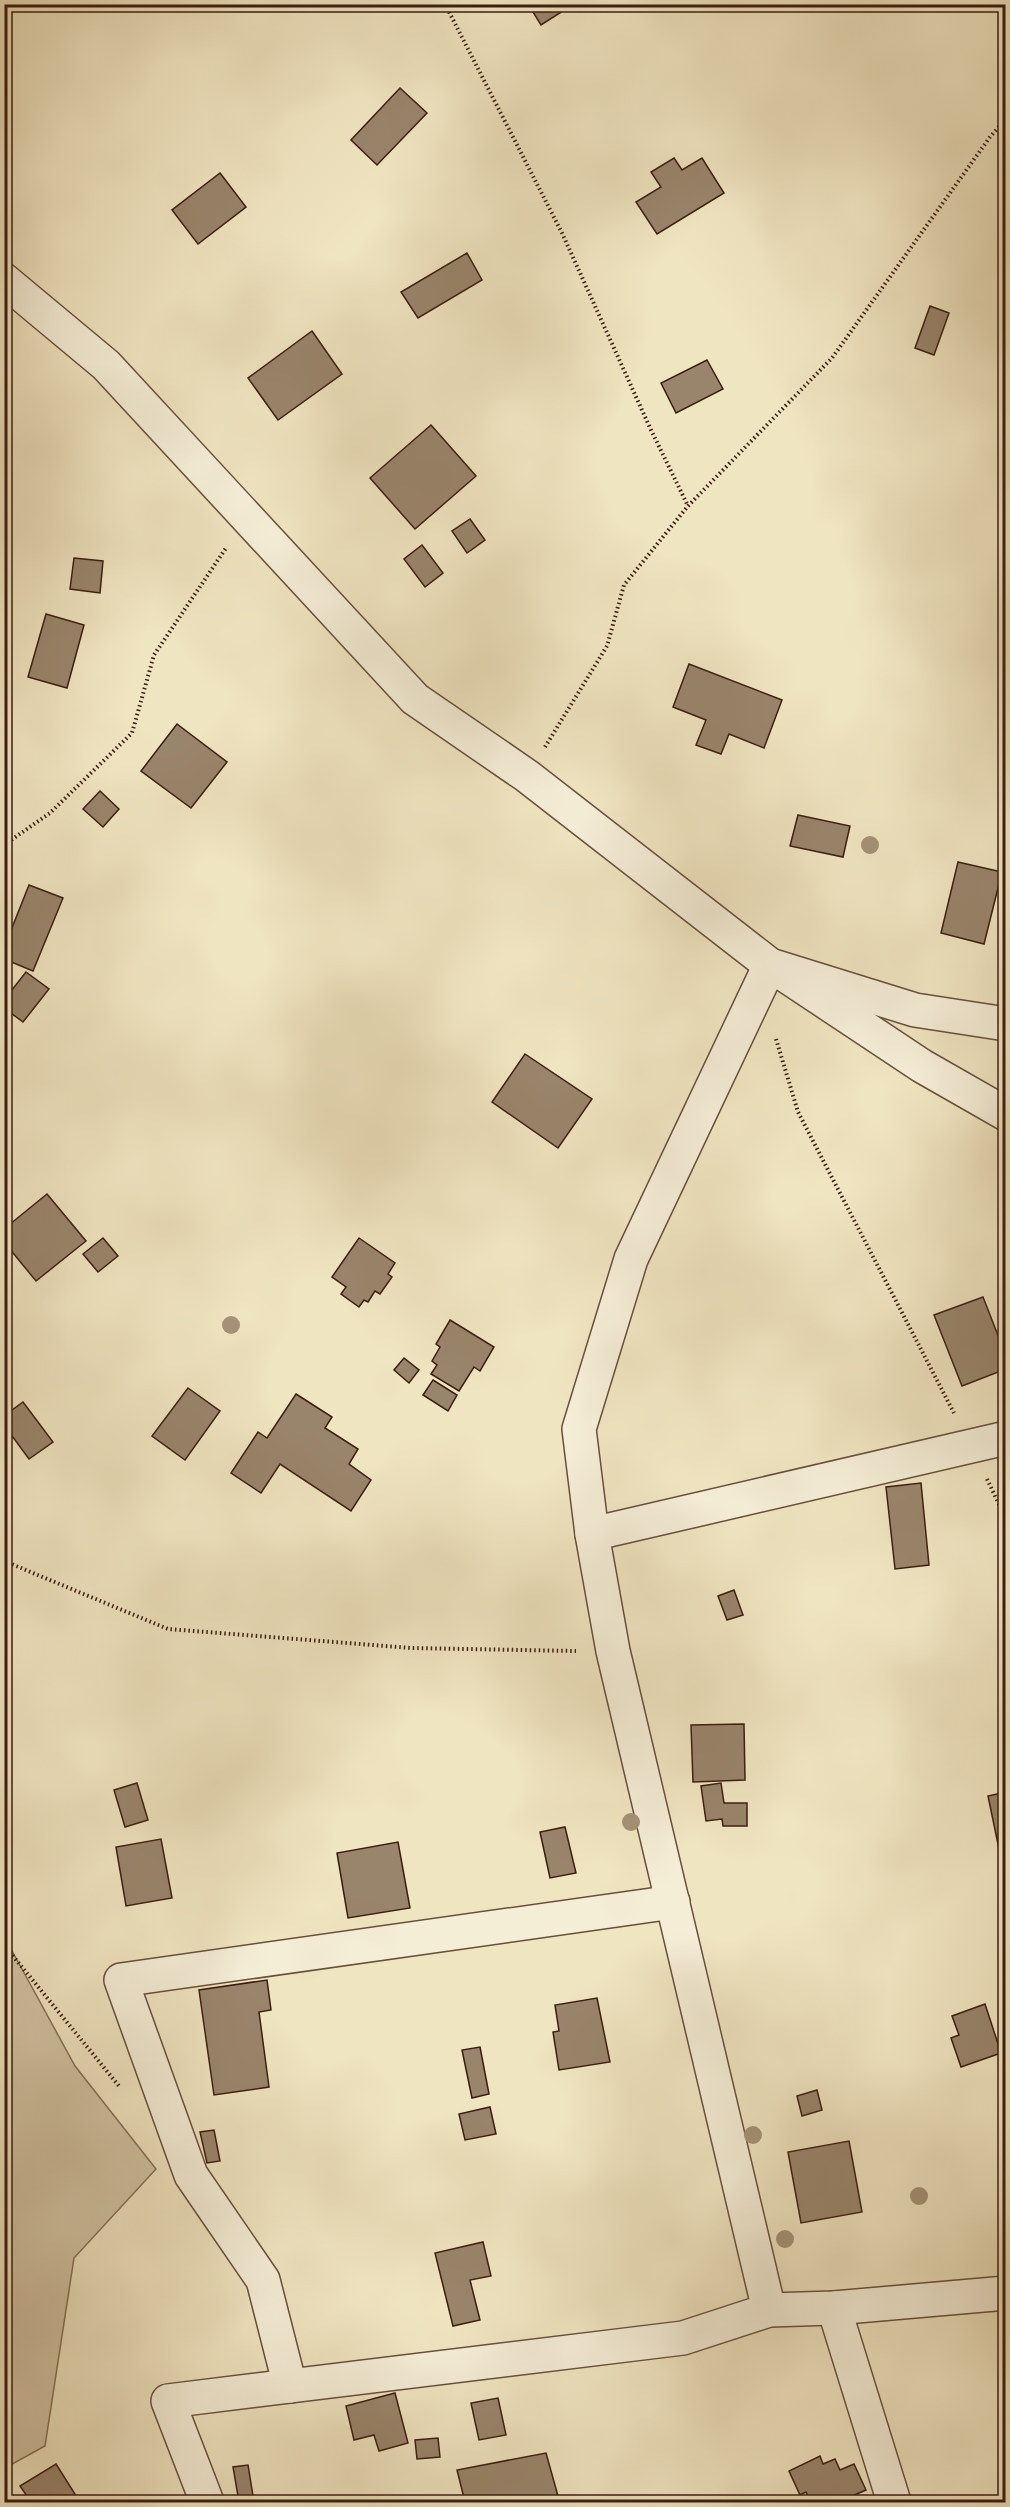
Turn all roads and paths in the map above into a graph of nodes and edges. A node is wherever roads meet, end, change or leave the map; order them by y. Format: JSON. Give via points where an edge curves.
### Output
{"nodes":[{"id":1,"x":446,"y":4,"type":"edge"},
{"id":2,"x":1005,"y":119,"type":"edge"},
{"id":3,"x":4,"y":280,"type":"edge"},
{"id":4,"x":688,"y":506,"type":"junction"},
{"id":5,"x":247,"y":518,"type":"junction"},
{"id":6,"x":527,"y":776,"type":"junction"},
{"id":7,"x":4,"y":845,"type":"edge"},
{"id":8,"x":765,"y":976,"type":"junction"},
{"id":9,"x":1005,"y":1024,"type":"edge"},
{"id":10,"x":1005,"y":1113,"type":"edge"},
{"id":11,"x":1005,"y":1438,"type":"edge"},
{"id":12,"x":972,"y":1446,"type":"junction"},
{"id":13,"x":1005,"y":1519,"type":"edge"},
{"id":14,"x":592,"y":1534,"type":"junction"},
{"id":15,"x":4,"y":1561,"type":"edge"},
{"id":16,"x":613,"y":1651,"type":"junction"},
{"id":17,"x":673,"y":1902,"type":"junction"},
{"id":18,"x":4,"y":1945,"type":"edge"},
{"id":19,"x":124,"y":2092,"type":"dead end"},
{"id":20,"x":1005,"y":2293,"type":"edge"},
{"id":21,"x":834,"y":2308,"type":"junction"},
{"id":22,"x":769,"y":2310,"type":"junction"},
{"id":23,"x":290,"y":2386,"type":"junction"},
{"id":24,"x":207,"y":2502,"type":"edge"},
{"id":25,"x":894,"y":2502,"type":"edge"}],
"edges":[{"from":1,"to":4,"type":"path","via":[[562,233]]},
{"from":2,"to":4,"type":"path","via":[[832,358]]},
{"from":3,"to":5,"type":"street","via":[[106,365]]},
{"from":4,"to":6,"type":"path","via":[[624,585],[607,646]]},
{"from":5,"to":6,"type":"street","via":[[415,699]]},
{"from":5,"to":7,"type":"path","via":[[154,655],[132,733],[50,813]]},
{"from":6,"to":8,"type":"street"},
{"from":8,"to":9,"type":"street","via":[[915,1010]]},
{"from":8,"to":10,"type":"street"},
{"from":8,"to":12,"type":"path","via":[[798,1112]]},
{"from":8,"to":14,"type":"street","via":[[631,1258],[579,1429]]},
{"from":11,"to":12,"type":"street"},
{"from":12,"to":13,"type":"path"},
{"from":12,"to":14,"type":"street"},
{"from":14,"to":16,"type":"street"},
{"from":15,"to":16,"type":"path","via":[[168,1629],[411,1648]]},
{"from":16,"to":17,"type":"street"},
{"from":17,"to":22,"type":"street"},
{"from":17,"to":23,"type":"street","via":[[120,1980],[191,2175],[263,2280]]},
{"from":18,"to":19,"type":"path"},
{"from":20,"to":21,"type":"street"},
{"from":21,"to":22,"type":"street"},
{"from":21,"to":25,"type":"street"},
{"from":22,"to":23,"type":"street","via":[[682,2338]]},
{"from":23,"to":24,"type":"street","via":[[168,2401]]}]}
